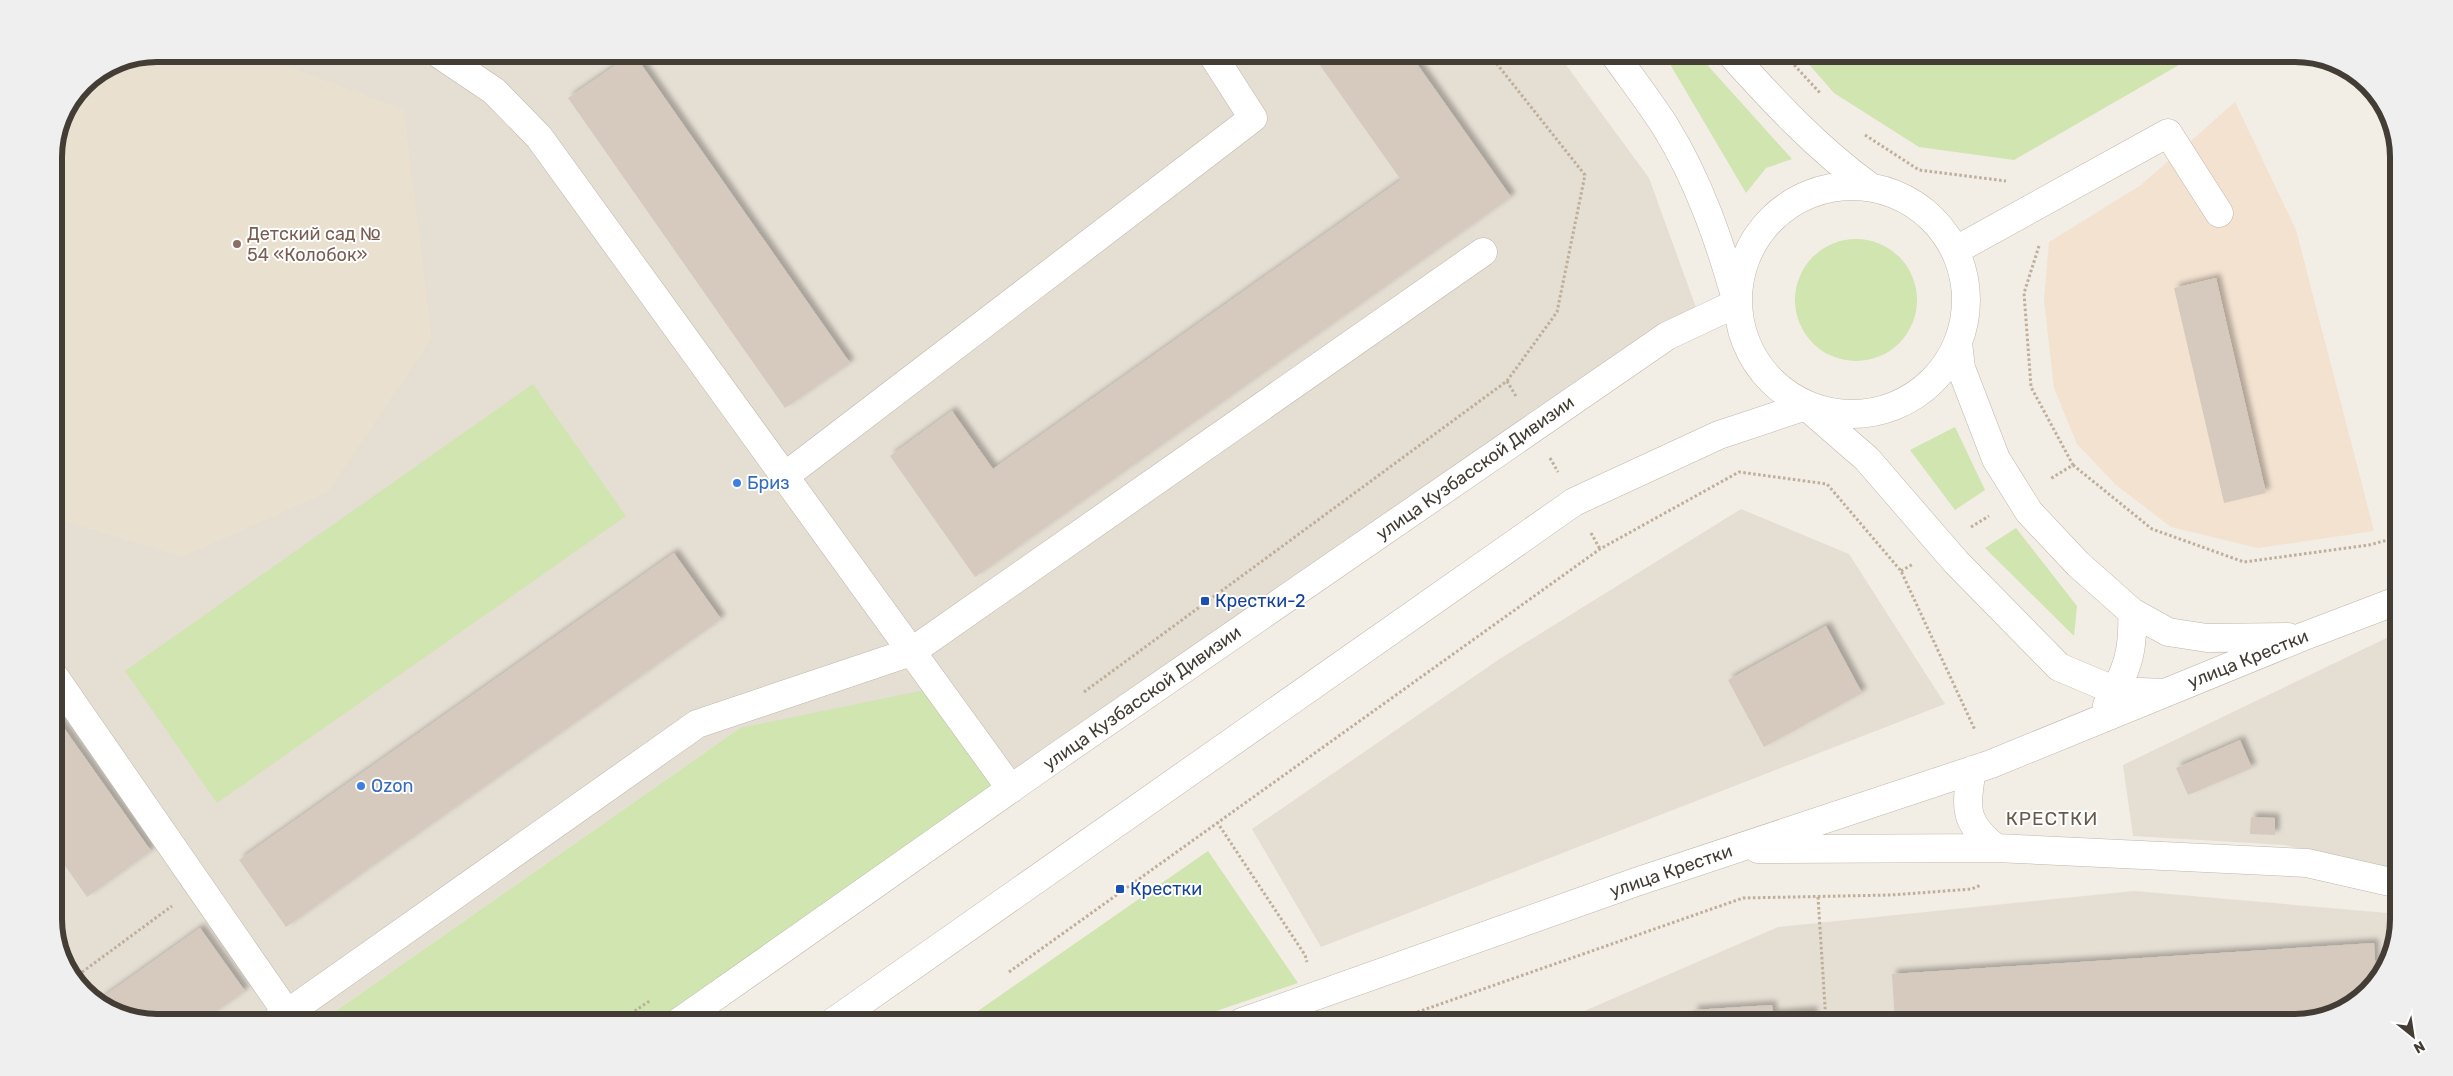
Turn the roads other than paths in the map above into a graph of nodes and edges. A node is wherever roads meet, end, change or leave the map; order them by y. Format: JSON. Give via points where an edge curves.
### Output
{"nodes":[{"id":1,"x":451,"y":62,"type":"edge"},
{"id":2,"x":1217,"y":62,"type":"edge"},
{"id":3,"x":1620,"y":62,"type":"edge"},
{"id":4,"x":1739,"y":62,"type":"edge"},
{"id":5,"x":1870,"y":186,"type":"junction"},
{"id":6,"x":2219,"y":213,"type":"dead end"},
{"id":7,"x":1956,"y":250,"type":"junction"},
{"id":8,"x":1483,"y":252,"type":"dead end"},
{"id":9,"x":1737,"y":304,"type":"junction"},
{"id":10,"x":1958,"y":343,"type":"junction"},
{"id":11,"x":1806,"y":406,"type":"junction"},
{"id":12,"x":785,"y":476,"type":"junction"},
{"id":13,"x":2390,"y":603,"type":"edge"},
{"id":14,"x":2132,"y":612,"type":"junction"},
{"id":15,"x":2302,"y":637,"type":"junction"},
{"id":16,"x":911,"y":652,"type":"junction"},
{"id":17,"x":63,"y":689,"type":"edge"},
{"id":18,"x":2116,"y":691,"type":"junction"},
{"id":19,"x":2165,"y":693,"type":"junction"},
{"id":20,"x":2099,"y":720,"type":"junction"},
{"id":21,"x":1972,"y":770,"type":"junction"},
{"id":22,"x":1011,"y":789,"type":"junction"},
{"id":23,"x":1996,"y":848,"type":"junction"},
{"id":24,"x":1734,"y":849,"type":"junction"},
{"id":25,"x":2390,"y":882,"type":"edge"},
{"id":26,"x":278,"y":1014,"type":"edge"},
{"id":27,"x":287,"y":1014,"type":"edge"},
{"id":28,"x":690,"y":1014,"type":"edge"},
{"id":29,"x":844,"y":1014,"type":"edge"},
{"id":30,"x":1265,"y":1014,"type":"edge"}],
"edges":[{"from":1,"to":12,"type":"street","via":[[494,91],[539,137]]},
{"from":2,"to":12,"type":"street","via":[[1253,118]]},
{"from":3,"to":9,"type":"street","via":[[1665,127],[1696,186],[1720,244]]},
{"from":4,"to":5,"type":"street","via":[[1841,166]]},
{"from":5,"to":7,"type":"street","via":[[1905,198],[1927,214]]},
{"from":5,"to":9,"type":"street","via":[[1833,187],[1797,199],[1768,222],[1751,246],[1740,274]]},
{"from":6,"to":7,"type":"street","via":[[2168,133]]},
{"from":7,"to":10,"type":"street","via":[[1967,285],[1966,322]]},
{"from":8,"to":16,"type":"street"},
{"from":9,"to":11,"type":"street","via":[[1744,339],[1768,378]]},
{"from":9,"to":22,"type":"street","name":"улица Кузбасской Дивизии","via":[[1667,336]]},
{"from":10,"to":11,"type":"street","via":[[1953,357],[1930,386],[1897,407],[1851,415]]},
{"from":10,"to":14,"type":"street","via":[[1961,368],[1992,450],[2029,512],[2078,564]]},
{"from":11,"to":18,"type":"street","via":[[1866,459],[1956,562],[2059,667]]},
{"from":11,"to":29,"type":"street","via":[[1719,435],[1574,502]]},
{"from":12,"to":16,"type":"street"},
{"from":13,"to":15,"type":"street","name":"улица Крестки"},
{"from":14,"to":15,"type":"street","via":[[2168,632],[2207,638]]},
{"from":14,"to":18,"type":"street","via":[[2131,655]]},
{"from":15,"to":19,"type":"street","name":"улица Крестки"},
{"from":16,"to":22,"type":"street"},
{"from":16,"to":27,"type":"street","via":[[698,724]]},
{"from":17,"to":26,"type":"street","via":[[199,887]]},
{"from":18,"to":19,"type":"street"},
{"from":18,"to":20,"type":"street"},
{"from":19,"to":20,"type":"street","name":"улица Крестки"},
{"from":20,"to":21,"type":"street","name":"улица Крестки"},
{"from":21,"to":23,"type":"street","via":[[1968,815],[1983,838]]},
{"from":21,"to":24,"type":"street","name":"улица Крестки"},
{"from":22,"to":28,"type":"street","name":"улица Кузбасской Дивизии"},
{"from":23,"to":24,"type":"street"},
{"from":23,"to":25,"type":"street","via":[[2308,863]]},
{"from":24,"to":30,"type":"street","name":"улица Крестки"}]}
